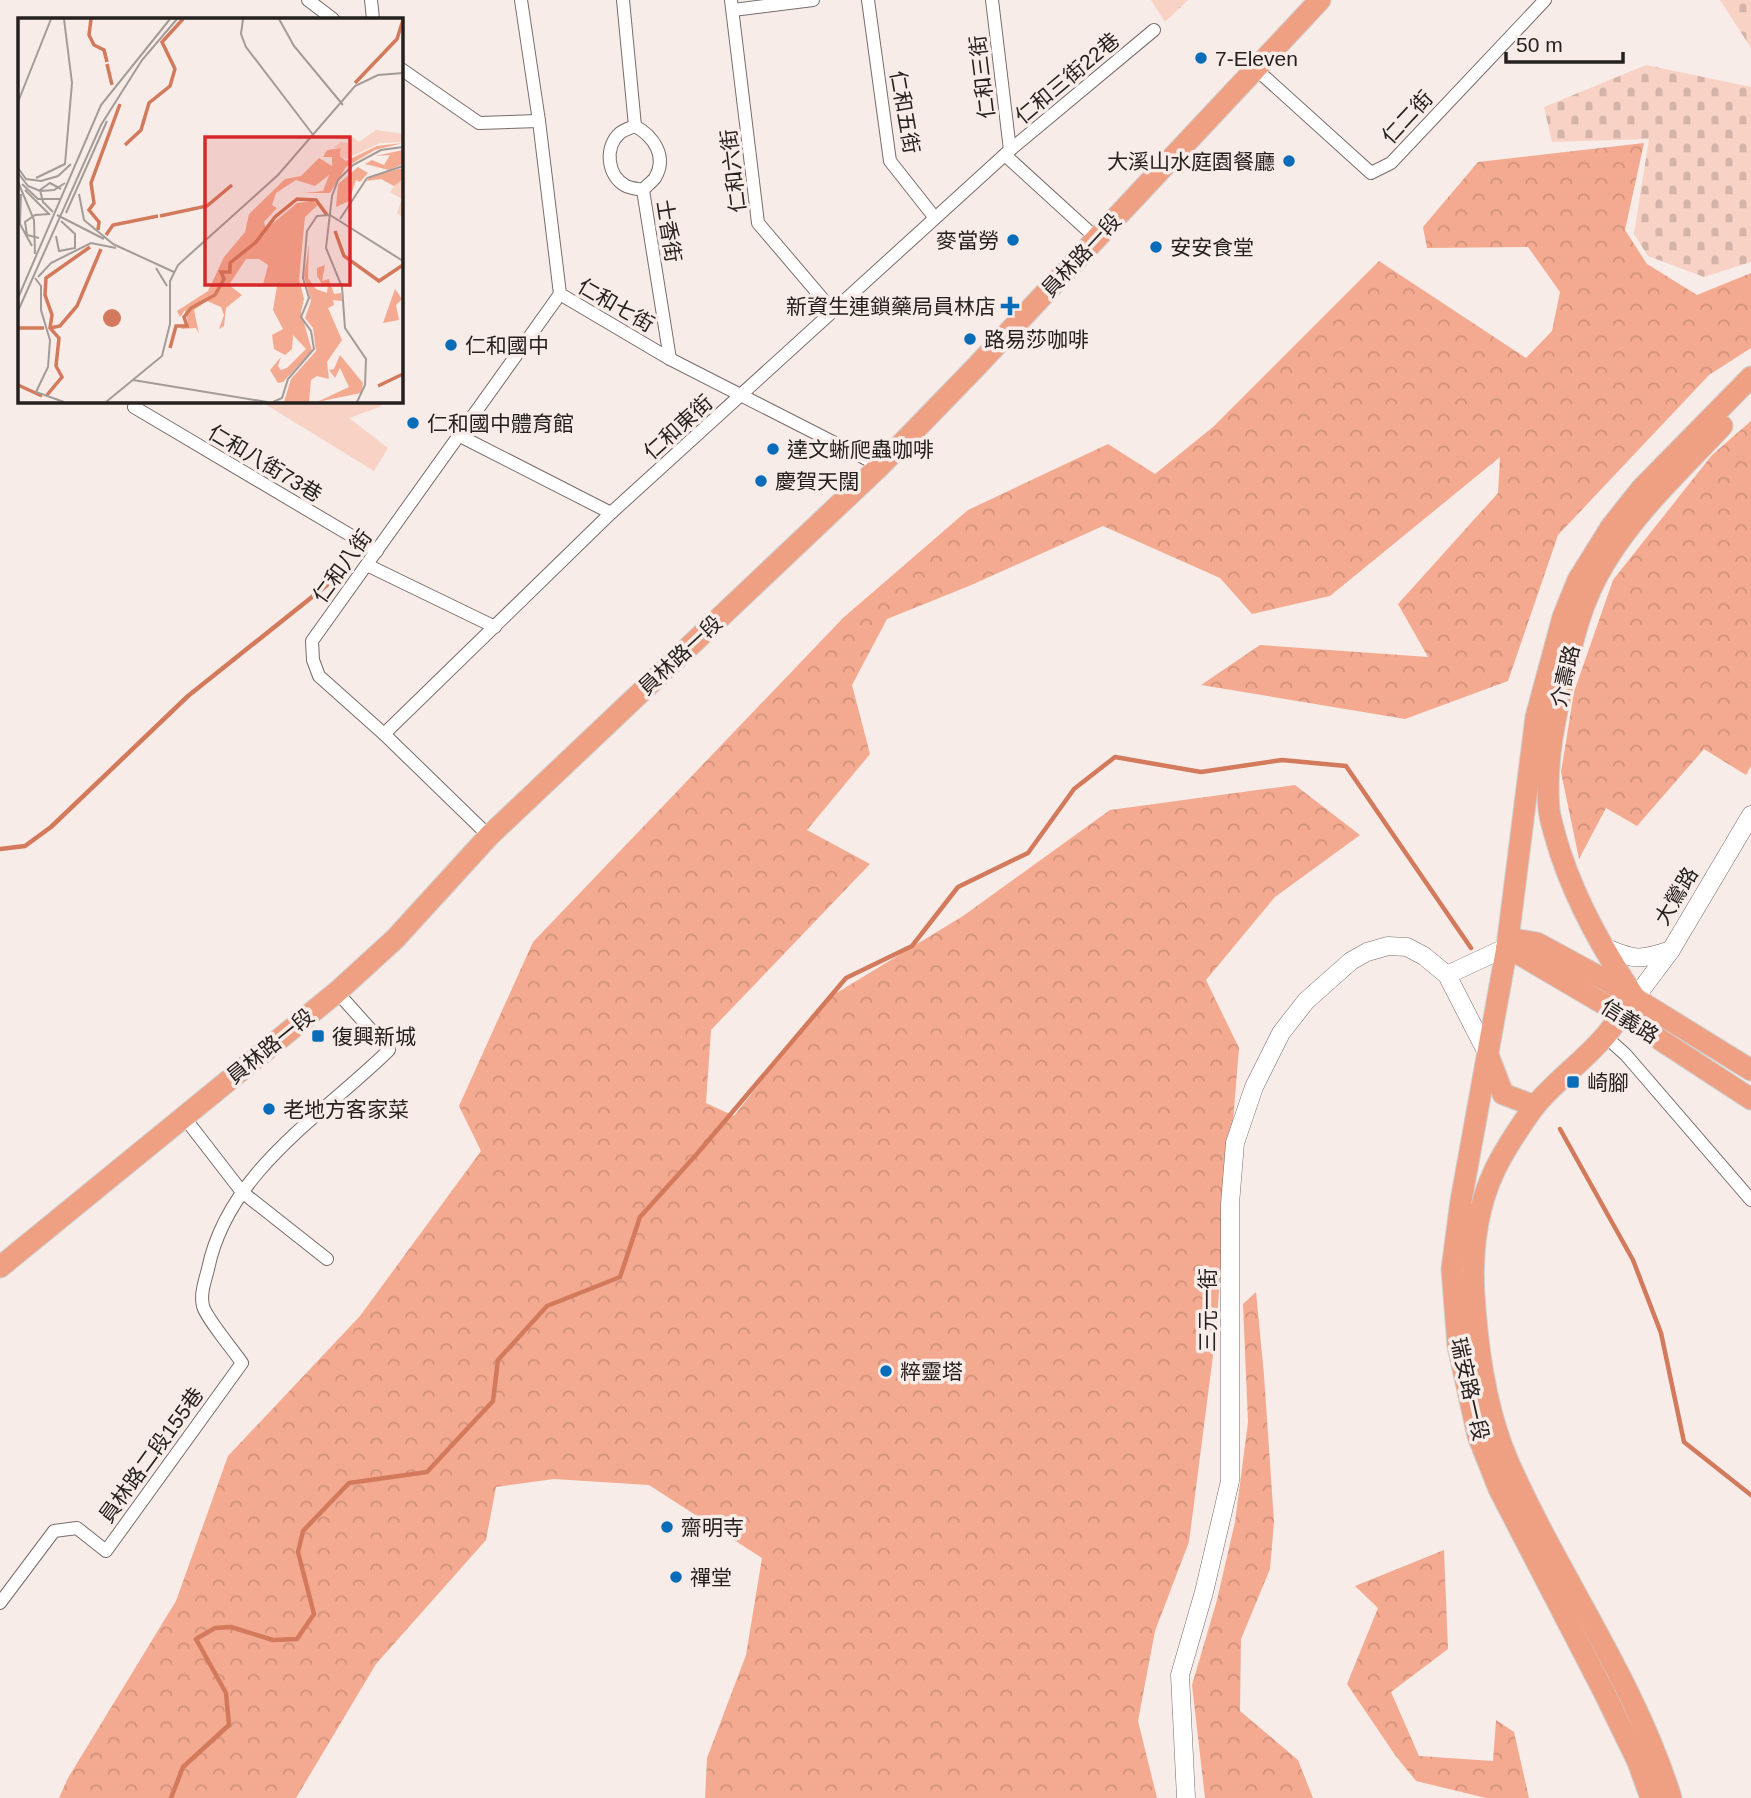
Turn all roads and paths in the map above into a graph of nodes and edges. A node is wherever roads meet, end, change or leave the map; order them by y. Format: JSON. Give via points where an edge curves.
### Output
{"nodes":[{"id":1,"x":308,"y":0,"type":"edge"},
{"id":2,"x":371,"y":0,"type":"edge"},
{"id":3,"x":521,"y":0,"type":"edge"},
{"id":4,"x":623,"y":0,"type":"edge"},
{"id":5,"x":813,"y":0,"type":"edge"},
{"id":6,"x":868,"y":0,"type":"edge"},
{"id":7,"x":992,"y":0,"type":"edge"},
{"id":8,"x":1320,"y":0,"type":"edge"},
{"id":9,"x":1545,"y":0,"type":"edge"},
{"id":10,"x":732,"y":5,"type":"edge"},
{"id":11,"x":332,"y":18,"type":"edge"},
{"id":12,"x":373,"y":18,"type":"edge"},
{"id":13,"x":1154,"y":30,"type":"dead end"},
{"id":14,"x":1256,"y":69,"type":"junction"},
{"id":15,"x":402,"y":70,"type":"edge"},
{"id":16,"x":539,"y":121,"type":"junction"},
{"id":17,"x":635,"y":126,"type":"junction"},
{"id":18,"x":1008,"y":153,"type":"junction"},
{"id":19,"x":643,"y":190,"type":"junction"},
{"id":20,"x":935,"y":218,"type":"junction"},
{"id":21,"x":1096,"y":238,"type":"junction"},
{"id":22,"x":560,"y":294,"type":"junction"},
{"id":23,"x":833,"y":311,"type":"junction"},
{"id":24,"x":670,"y":359,"type":"junction"},
{"id":25,"x":1751,"y":377,"type":"edge"},
{"id":26,"x":742,"y":395,"type":"junction"},
{"id":27,"x":1751,"y":396,"type":"edge"},
{"id":28,"x":134,"y":407,"type":"dead end"},
{"id":29,"x":460,"y":436,"type":"junction"},
{"id":30,"x":880,"y":466,"type":"junction"},
{"id":31,"x":611,"y":513,"type":"junction"},
{"id":32,"x":377,"y":551,"type":"junction"},
{"id":33,"x":367,"y":565,"type":"junction"},
{"id":34,"x":495,"y":627,"type":"junction"},
{"id":35,"x":384,"y":734,"type":"junction"},
{"id":36,"x":1751,"y":815,"type":"edge"},
{"id":37,"x":489,"y":836,"type":"junction"},
{"id":38,"x":1601,"y":946,"type":"junction"},
{"id":39,"x":1507,"y":947,"type":"junction"},
{"id":40,"x":1671,"y":950,"type":"junction"},
{"id":41,"x":1447,"y":975,"type":"junction"},
{"id":42,"x":337,"y":992,"type":"junction"},
{"id":43,"x":1628,"y":1006,"type":"junction"},
{"id":44,"x":1605,"y":1036,"type":"junction"},
{"id":45,"x":1487,"y":1053,"type":"junction"},
{"id":46,"x":1751,"y":1070,"type":"edge"},
{"id":47,"x":1751,"y":1099,"type":"edge"},
{"id":48,"x":1535,"y":1106,"type":"junction"},
{"id":49,"x":184,"y":1117,"type":"junction"},
{"id":50,"x":242,"y":1192,"type":"junction"},
{"id":51,"x":1751,"y":1200,"type":"edge"},
{"id":52,"x":327,"y":1259,"type":"dead end"},
{"id":53,"x":0,"y":1267,"type":"edge"},
{"id":54,"x":0,"y":1603,"type":"edge"},
{"id":55,"x":1186,"y":1798,"type":"edge"},
{"id":56,"x":1651,"y":1798,"type":"edge"},
{"id":57,"x":1671,"y":1798,"type":"edge"}],
"edges":[{"from":1,"to":11,"type":"street"},
{"from":2,"to":12,"type":"street"},
{"from":3,"to":16,"type":"street","name":"仁和七街"},
{"from":4,"to":17,"type":"street"},
{"from":5,"to":10,"type":"street"},
{"from":6,"to":20,"type":"street","name":"仁和五街","via":[[890,161]]},
{"from":7,"to":18,"type":"street","name":"仁和三街"},
{"from":8,"to":14,"type":"main road","name":"員林路一段"},
{"from":9,"to":14,"type":"street","name":"仁二街","via":[[1391,163],[1371,173]]},
{"from":10,"to":23,"type":"street","name":"仁和六街","via":[[758,223]]},
{"from":13,"to":18,"type":"street","name":"仁和三街22巷"},
{"from":14,"to":21,"type":"main road","name":"員林路一段"},
{"from":15,"to":16,"type":"street","via":[[479,123]]},
{"from":16,"to":22,"type":"street","name":"仁和七街"},
{"from":17,"to":19,"type":"street","name":"士香街","via":[[657,145],[660,160],[655,177]]},
{"from":17,"to":19,"type":"street","via":[[620,132],[611,145],[609,161],[614,176],[626,187]]},
{"from":18,"to":20,"type":"street","name":"仁和東街"},
{"from":18,"to":21,"type":"street"},
{"from":19,"to":24,"type":"street","name":"士香街"},
{"from":20,"to":23,"type":"street","name":"仁和東街"},
{"from":21,"to":30,"type":"main road","name":"員林路一段"},
{"from":22,"to":24,"type":"street","name":"仁和七街"},
{"from":22,"to":29,"type":"street","name":"仁和八街"},
{"from":23,"to":26,"type":"street","name":"仁和東街"},
{"from":24,"to":26,"type":"street","name":"仁和七街"},
{"from":25,"to":39,"type":"main road","name":"介壽路","via":[[1642,488],[1578,580],[1536,717]]},
{"from":26,"to":30,"type":"street","name":"仁和七街"},
{"from":26,"to":31,"type":"street","name":"仁和東街"},
{"from":27,"to":38,"type":"main road","name":"介壽路","via":[[1653,499],[1605,561],[1577,620],[1549,758],[1549,813],[1564,866]]},
{"from":28,"to":32,"type":"street","name":"仁和八街73巷"},
{"from":29,"to":31,"type":"street"},
{"from":29,"to":32,"type":"street","name":"仁和八街"},
{"from":30,"to":37,"type":"main road","name":"員林路一段"},
{"from":31,"to":34,"type":"street","name":"仁和東街"},
{"from":32,"to":33,"type":"street","name":"仁和八街"},
{"from":33,"to":34,"type":"street"},
{"from":33,"to":35,"type":"street","name":"仁和八街","via":[[312,641],[313,660],[319,676]]},
{"from":34,"to":35,"type":"street","name":"仁和東街"},
{"from":35,"to":37,"type":"street","name":"仁和八街"},
{"from":36,"to":40,"type":"street","name":"大鶯路"},
{"from":37,"to":42,"type":"main road","name":"員林路一段","via":[[395,939]]},
{"from":38,"to":40,"type":"street","via":[[1633,959]]},
{"from":38,"to":43,"type":"main road","name":"介壽路"},
{"from":39,"to":41,"type":"street"},
{"from":39,"to":43,"type":"main road","via":[[1518,940],[1537,943]]},
{"from":39,"to":45,"type":"main road","name":"瑞安路一段"},
{"from":40,"to":43,"type":"street","name":"大鶯路"},
{"from":41,"to":45,"type":"street","name":"三元一街"},
{"from":41,"to":55,"type":"street","name":"三元一街","via":[[1407,947],[1367,952],[1343,968],[1306,1001],[1281,1033],[1254,1087],[1235,1143],[1230,1204],[1230,1481],[1180,1675]]},
{"from":42,"to":49,"type":"main road","name":"員林路一段"},
{"from":42,"to":50,"type":"street","via":[[389,1050],[273,1154]]},
{"from":43,"to":44,"type":"main road","name":"瑞安路一段"},
{"from":43,"to":46,"type":"main road","name":"信義路"},
{"from":43,"to":47,"type":"main road","name":"信義路"},
{"from":44,"to":48,"type":"main road","name":"瑞安路一段"},
{"from":44,"to":51,"type":"street"},
{"from":45,"to":48,"type":"main road","via":[[1503,1094]]},
{"from":45,"to":56,"type":"main road","name":"瑞安路一段","via":[[1452,1269],[1458,1346],[1478,1436],[1499,1489],[1604,1692]]},
{"from":48,"to":57,"type":"main road","name":"瑞安路一段","via":[[1485,1191],[1475,1229],[1472,1276],[1479,1364],[1506,1457],[1627,1692]]},
{"from":49,"to":50,"type":"street"},
{"from":49,"to":53,"type":"main road","name":"員林路一段"},
{"from":50,"to":52,"type":"street"},
{"from":50,"to":54,"type":"street","name":"員林路二段155巷","via":[[209,1264],[202,1296],[203,1308],[242,1363],[106,1551],[77,1528],[54,1531]]}]}
